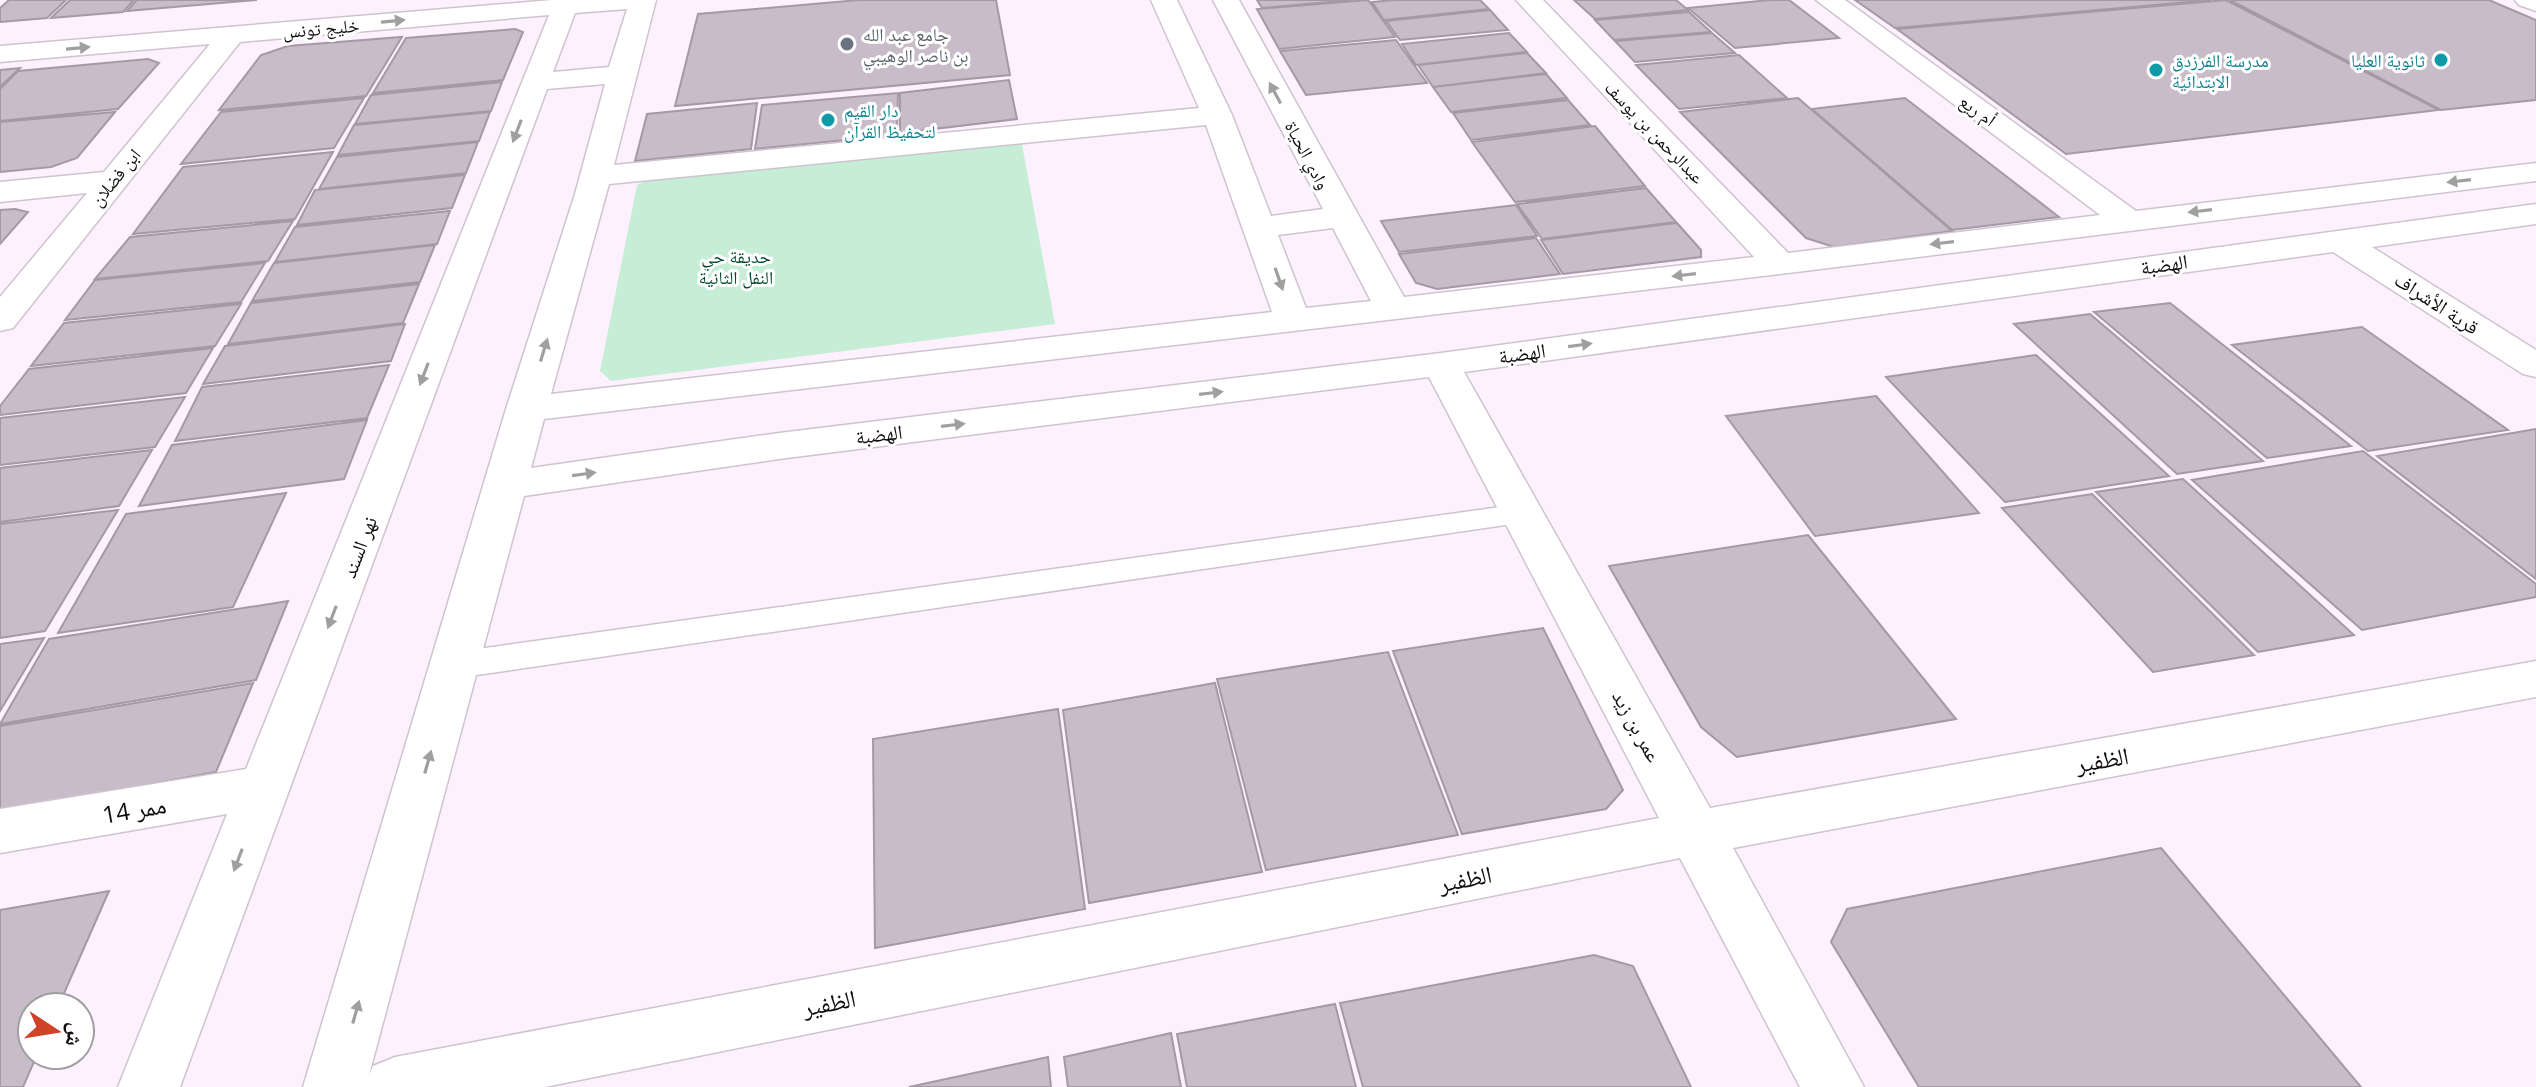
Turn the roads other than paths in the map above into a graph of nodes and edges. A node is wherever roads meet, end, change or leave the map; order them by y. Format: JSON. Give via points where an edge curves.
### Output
{"nodes":[{"id":1,"x":377,"y":0,"type":"edge"},
{"id":2,"x":642,"y":0,"type":"edge"},
{"id":3,"x":1164,"y":0,"type":"edge"},
{"id":4,"x":1226,"y":0,"type":"edge"},
{"id":5,"x":1529,"y":0,"type":"edge"},
{"id":6,"x":1829,"y":0,"type":"edge"},
{"id":7,"x":2528,"y":0,"type":"edge"},
{"id":8,"x":2536,"y":3,"type":"edge"},
{"id":9,"x":565,"y":6,"type":"junction"},
{"id":10,"x":0,"y":30,"type":"edge"},
{"id":11,"x":232,"y":35,"type":"junction"},
{"id":12,"x":0,"y":54,"type":"edge"},
{"id":13,"x":621,"y":66,"type":"junction"},
{"id":14,"x":540,"y":73,"type":"junction"},
{"id":15,"x":1217,"y":115,"type":"junction"},
{"id":16,"x":2536,"y":172,"type":"edge"},
{"id":17,"x":596,"y":176,"type":"junction"},
{"id":18,"x":111,"y":181,"type":"junction"},
{"id":19,"x":0,"y":192,"type":"edge"},
{"id":20,"x":2536,"y":214,"type":"edge"},
{"id":21,"x":1341,"y":217,"type":"junction"},
{"id":22,"x":2127,"y":220,"type":"junction"},
{"id":23,"x":1260,"y":227,"type":"junction"},
{"id":24,"x":2338,"y":240,"type":"junction"},
{"id":25,"x":1780,"y":264,"type":"junction"},
{"id":26,"x":1393,"y":309,"type":"junction"},
{"id":27,"x":0,"y":320,"type":"edge"},
{"id":28,"x":1293,"y":320,"type":"junction"},
{"id":29,"x":1441,"y":364,"type":"junction"},
{"id":30,"x":2536,"y":366,"type":"edge"},
{"id":31,"x":781,"y":380,"type":"junction"},
{"id":32,"x":526,"y":409,"type":"junction"},
{"id":33,"x":779,"y":446,"type":"junction"},
{"id":34,"x":507,"y":485,"type":"junction"},
{"id":35,"x":1522,"y":514,"type":"junction"},
{"id":36,"x":456,"y":665,"type":"junction"},
{"id":37,"x":2536,"y":679,"type":"edge"},
{"id":38,"x":267,"y":786,"type":"junction"},
{"id":39,"x":0,"y":831,"type":"edge"},
{"id":40,"x":1696,"y":833,"type":"junction"},
{"id":41,"x":149,"y":1087,"type":"edge"},
{"id":42,"x":334,"y":1087,"type":"edge"},
{"id":43,"x":395,"y":1087,"type":"edge"},
{"id":44,"x":1833,"y":1087,"type":"edge"}],
"edges":[{"from":1,"to":10,"type":"street","name":"خليج تونس"},
{"from":2,"to":9,"type":"street","name":"خليج تونس"},
{"from":2,"to":13,"type":"street"},
{"from":3,"to":15,"type":"street"},
{"from":21,"to":4,"type":"street","name":"وادي الحياة","one_way":true},
{"from":5,"to":25,"type":"street","name":"عبدالرحمن بن يوسف"},
{"from":6,"to":22,"type":"street","name":"أم ريع"},
{"from":7,"to":8,"type":"street"},
{"from":11,"to":9,"type":"street","name":"خليج تونس","one_way":true},
{"from":9,"to":14,"type":"street","name":"نهر السند"},
{"from":12,"to":11,"type":"street","name":"خليج تونس","one_way":true},
{"from":11,"to":18,"type":"street","name":"ابن فضلان"},
{"from":13,"to":14,"type":"street"},
{"from":13,"to":17,"type":"street"},
{"from":14,"to":38,"type":"street","name":"نهر السند","one_way":true},
{"from":15,"to":17,"type":"street"},
{"from":15,"to":23,"type":"street"},
{"from":16,"to":22,"type":"street","one_way":true},
{"from":32,"to":17,"type":"street","one_way":true},
{"from":18,"to":19,"type":"street"},
{"from":18,"to":27,"type":"street","name":"ابن فضلان"},
{"from":20,"to":24,"type":"street","name":"الهضبة"},
{"from":21,"to":23,"type":"street"},
{"from":21,"to":26,"type":"street","name":"وادي الحياة"},
{"from":22,"to":25,"type":"street","one_way":true},
{"from":23,"to":28,"type":"street","one_way":true},
{"from":29,"to":24,"type":"street","name":"الهضبة","one_way":true},
{"from":24,"to":30,"type":"street","name":"قرية الأشراف"},
{"from":25,"to":26,"type":"street","one_way":true},
{"from":26,"to":28,"type":"street"},
{"from":28,"to":31,"type":"street"},
{"from":33,"to":29,"type":"street","name":"الهضبة","one_way":true},
{"from":29,"to":35,"type":"street","name":"عمر بن زيد"},
{"from":31,"to":32,"type":"street"},
{"from":31,"to":33,"type":"street"},
{"from":32,"to":34,"type":"street"},
{"from":34,"to":33,"type":"street","name":"الهضبة","one_way":true},
{"from":34,"to":36,"type":"street"},
{"from":35,"to":36,"type":"lane"},
{"from":35,"to":40,"type":"street","name":"عمر بن زيد"},
{"from":42,"to":36,"type":"street","one_way":true},
{"from":37,"to":40,"type":"street","name":"الظفير"},
{"from":38,"to":39,"type":"street","name":"ممر 14"},
{"from":38,"to":41,"type":"street","name":"نهر السند","one_way":true},
{"from":40,"to":43,"type":"street","name":"الظفير"},
{"from":40,"to":44,"type":"street","name":"عمر بن زيد"}]}
